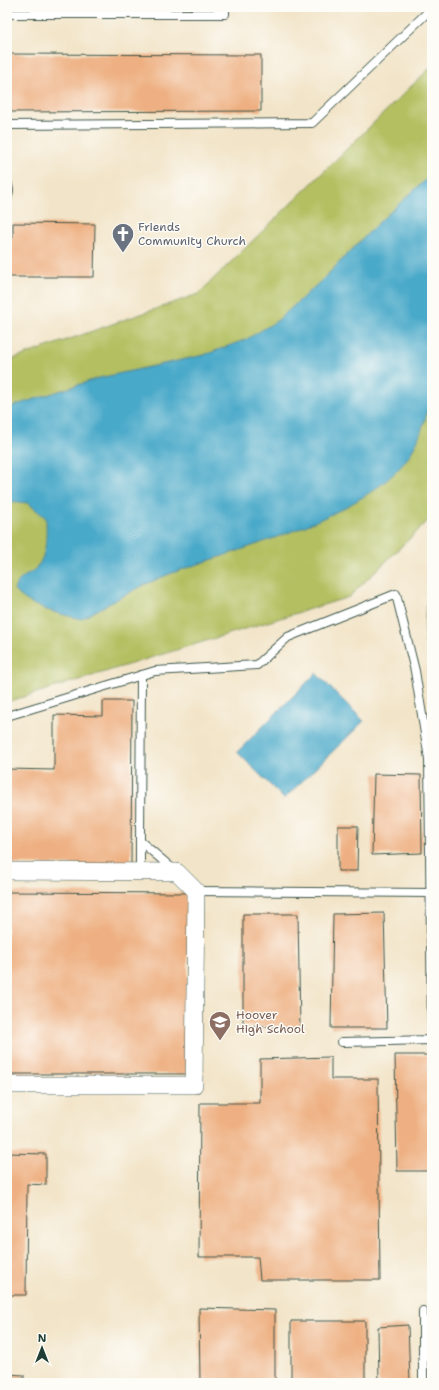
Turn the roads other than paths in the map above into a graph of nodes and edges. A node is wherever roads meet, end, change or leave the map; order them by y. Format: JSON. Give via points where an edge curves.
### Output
{"nodes":[{"id":1,"x":225,"y":7,"type":"edge"},
{"id":2,"x":432,"y":8,"type":"edge"},
{"id":3,"x":7,"y":14,"type":"edge"},
{"id":4,"x":7,"y":125,"type":"edge"},
{"id":5,"x":7,"y":181,"type":"edge"},
{"id":6,"x":7,"y":200,"type":"edge"},
{"id":7,"x":141,"y":675,"type":"junction"},
{"id":8,"x":7,"y":716,"type":"edge"},
{"id":9,"x":140,"y":841,"type":"junction"},
{"id":10,"x":7,"y":871,"type":"edge"},
{"id":11,"x":140,"y":872,"type":"junction"},
{"id":12,"x":177,"y":872,"type":"junction"},
{"id":13,"x":196,"y":891,"type":"junction"},
{"id":14,"x":431,"y":892,"type":"junction"},
{"id":15,"x":432,"y":1033,"type":"edge"},
{"id":16,"x":432,"y":1040,"type":"edge"},
{"id":17,"x":342,"y":1042,"type":"dead end"},
{"id":18,"x":7,"y":1085,"type":"edge"},
{"id":19,"x":423,"y":1311,"type":"dead end"},
{"id":20,"x":423,"y":1383,"type":"edge"}],
"edges":[{"from":1,"to":3,"type":"lane","via":[[225,14]]},
{"from":2,"to":4,"type":"lane","via":[[312,123]]},
{"from":5,"to":6,"type":"lane"},
{"from":7,"to":8,"type":"lane"},
{"from":7,"to":9,"type":"lane"},
{"from":7,"to":14,"type":"lane","via":[[155,671],[257,665],[288,637],[396,594],[415,671],[429,760]]},
{"from":9,"to":11,"type":"lane"},
{"from":9,"to":12,"type":"lane"},
{"from":10,"to":11,"type":"street"},
{"from":11,"to":12,"type":"street"},
{"from":12,"to":13,"type":"street"},
{"from":13,"to":14,"type":"lane"},
{"from":13,"to":18,"type":"street","via":[[194,1085]]},
{"from":14,"to":15,"type":"lane"},
{"from":16,"to":17,"type":"lane"},
{"from":19,"to":20,"type":"lane"}]}
